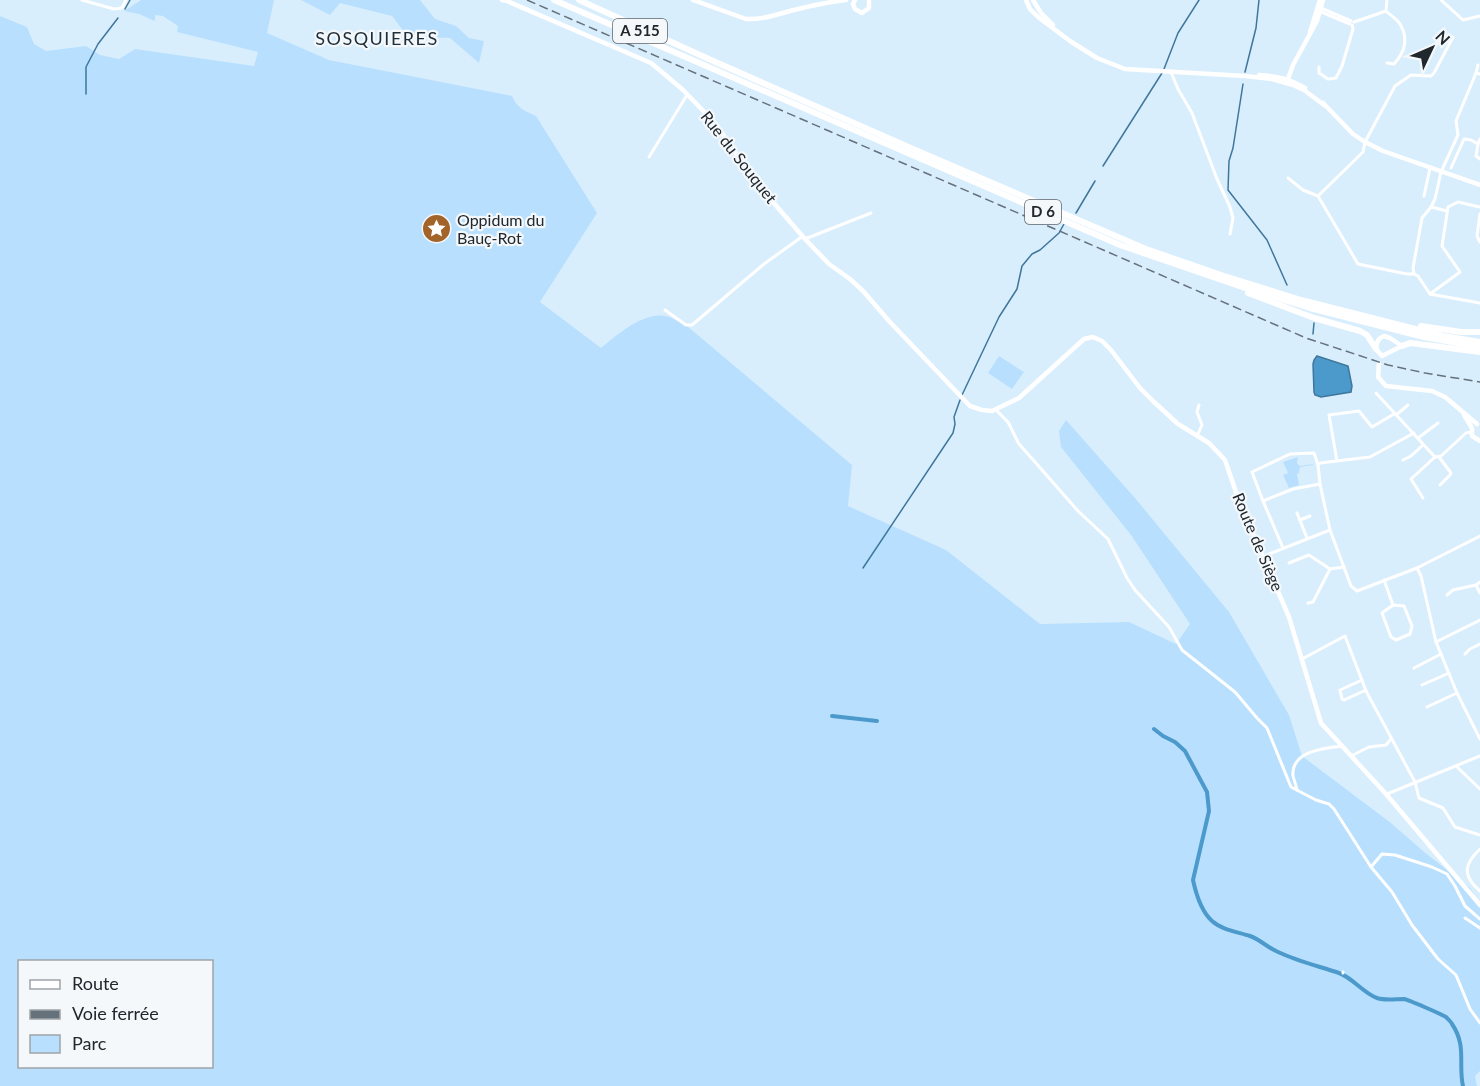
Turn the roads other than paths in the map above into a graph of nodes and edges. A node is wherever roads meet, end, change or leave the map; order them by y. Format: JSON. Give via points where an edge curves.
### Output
{"nodes":[{"id":1,"x":82,"y":0,"type":"edge"},
{"id":2,"x":126,"y":0,"type":"edge"},
{"id":3,"x":502,"y":0,"type":"edge"},
{"id":4,"x":547,"y":0,"type":"edge"},
{"id":5,"x":554,"y":0,"type":"edge"},
{"id":6,"x":570,"y":0,"type":"edge"},
{"id":7,"x":579,"y":0,"type":"edge"},
{"id":8,"x":693,"y":0,"type":"edge"},
{"id":9,"x":846,"y":0,"type":"edge"},
{"id":10,"x":869,"y":0,"type":"edge"},
{"id":11,"x":1026,"y":0,"type":"edge"},
{"id":12,"x":1322,"y":0,"type":"edge"},
{"id":13,"x":1387,"y":0,"type":"edge"},
{"id":14,"x":1441,"y":0,"type":"edge"},
{"id":15,"x":1033,"y":1,"type":"edge"},
{"id":16,"x":854,"y":2,"type":"edge"},
{"id":17,"x":1319,"y":9,"type":"junction"},
{"id":18,"x":1386,"y":11,"type":"junction"},
{"id":19,"x":1480,"y":16,"type":"edge"},
{"id":20,"x":1352,"y":23,"type":"junction"},
{"id":21,"x":623,"y":30,"type":"junction"},
{"id":22,"x":1453,"y":37,"type":"dead end"},
{"id":23,"x":1070,"y":41,"type":"junction"},
{"id":24,"x":711,"y":60,"type":"junction"},
{"id":25,"x":1387,"y":63,"type":"dead end"},
{"id":26,"x":1478,"y":65,"type":"dead end"},
{"id":27,"x":1318,"y":67,"type":"dead end"},
{"id":28,"x":1167,"y":73,"type":"junction"},
{"id":29,"x":1478,"y":74,"type":"edge"},
{"id":30,"x":1245,"y":76,"type":"junction"},
{"id":31,"x":1474,"y":79,"type":"junction"},
{"id":32,"x":1286,"y":80,"type":"junction"},
{"id":33,"x":1480,"y":81,"type":"edge"},
{"id":34,"x":687,"y":95,"type":"junction"},
{"id":35,"x":1458,"y":135,"type":"junction"},
{"id":36,"x":1464,"y":139,"type":"junction"},
{"id":37,"x":1480,"y":139,"type":"edge"},
{"id":38,"x":1364,"y":144,"type":"junction"},
{"id":39,"x":1478,"y":144,"type":"junction"},
{"id":40,"x":650,"y":158,"type":"dead end"},
{"id":41,"x":1480,"y":159,"type":"edge"},
{"id":42,"x":1430,"y":168,"type":"junction"},
{"id":43,"x":1450,"y":168,"type":"dead end"},
{"id":44,"x":1441,"y":172,"type":"junction"},
{"id":45,"x":1288,"y":178,"type":"dead end"},
{"id":46,"x":1480,"y":185,"type":"edge"},
{"id":47,"x":1318,"y":196,"type":"junction"},
{"id":48,"x":1424,"y":196,"type":"dead end"},
{"id":49,"x":1431,"y":207,"type":"junction"},
{"id":50,"x":1480,"y":207,"type":"edge"},
{"id":51,"x":1447,"y":211,"type":"junction"},
{"id":52,"x":872,"y":213,"type":"dead end"},
{"id":53,"x":1480,"y":214,"type":"edge"},
{"id":54,"x":1230,"y":234,"type":"dead end"},
{"id":55,"x":804,"y":238,"type":"junction"},
{"id":56,"x":1480,"y":242,"type":"edge"},
{"id":57,"x":1169,"y":262,"type":"junction"},
{"id":58,"x":1414,"y":274,"type":"junction"},
{"id":59,"x":1430,"y":294,"type":"junction"},
{"id":60,"x":1480,"y":303,"type":"edge"},
{"id":61,"x":665,"y":310,"type":"dead end"},
{"id":62,"x":1385,"y":321,"type":"junction"},
{"id":63,"x":1480,"y":332,"type":"edge"},
{"id":64,"x":1480,"y":342,"type":"edge"},
{"id":65,"x":1402,"y":346,"type":"junction"},
{"id":66,"x":1480,"y":347,"type":"edge"},
{"id":67,"x":1377,"y":349,"type":"junction"},
{"id":68,"x":1480,"y":352,"type":"edge"},
{"id":69,"x":1380,"y":360,"type":"junction"},
{"id":70,"x":1376,"y":393,"type":"dead end"},
{"id":71,"x":1199,"y":405,"type":"dead end"},
{"id":72,"x":1408,"y":405,"type":"dead end"},
{"id":73,"x":995,"y":410,"type":"junction"},
{"id":74,"x":1463,"y":413,"type":"junction"},
{"id":75,"x":1395,"y":415,"type":"junction"},
{"id":76,"x":1438,"y":423,"type":"dead end"},
{"id":77,"x":1479,"y":424,"type":"edge"},
{"id":78,"x":1471,"y":430,"type":"junction"},
{"id":79,"x":1414,"y":433,"type":"junction"},
{"id":80,"x":1197,"y":435,"type":"junction"},
{"id":81,"x":1418,"y":438,"type":"junction"},
{"id":82,"x":1462,"y":438,"type":"junction"},
{"id":83,"x":1478,"y":440,"type":"edge"},
{"id":84,"x":1424,"y":445,"type":"junction"},
{"id":85,"x":1437,"y":457,"type":"junction"},
{"id":86,"x":1403,"y":460,"type":"dead end"},
{"id":87,"x":1337,"y":461,"type":"junction"},
{"id":88,"x":1318,"y":465,"type":"junction"},
{"id":89,"x":1320,"y":484,"type":"junction"},
{"id":90,"x":1440,"y":484,"type":"dead end"},
{"id":91,"x":1423,"y":498,"type":"dead end"},
{"id":92,"x":1263,"y":501,"type":"junction"},
{"id":93,"x":1297,"y":513,"type":"dead end"},
{"id":94,"x":1310,"y":516,"type":"dead end"},
{"id":95,"x":1300,"y":520,"type":"junction"},
{"id":96,"x":1330,"y":530,"type":"junction"},
{"id":97,"x":1480,"y":536,"type":"edge"},
{"id":98,"x":1306,"y":538,"type":"junction"},
{"id":99,"x":1283,"y":548,"type":"junction"},
{"id":100,"x":1264,"y":556,"type":"junction"},
{"id":101,"x":1289,"y":563,"type":"dead end"},
{"id":102,"x":1344,"y":567,"type":"junction"},
{"id":103,"x":1417,"y":568,"type":"junction"},
{"id":104,"x":1330,"y":569,"type":"junction"},
{"id":105,"x":1384,"y":580,"type":"junction"},
{"id":106,"x":1480,"y":582,"type":"edge"},
{"id":107,"x":1476,"y":585,"type":"junction"},
{"id":108,"x":1480,"y":593,"type":"edge"},
{"id":109,"x":1447,"y":596,"type":"dead end"},
{"id":110,"x":1308,"y":603,"type":"dead end"},
{"id":111,"x":1393,"y":605,"type":"junction"},
{"id":112,"x":1480,"y":620,"type":"edge"},
{"id":113,"x":1436,"y":642,"type":"junction"},
{"id":114,"x":1480,"y":644,"type":"edge"},
{"id":115,"x":1441,"y":654,"type":"junction"},
{"id":116,"x":1465,"y":654,"type":"dead end"},
{"id":117,"x":1302,"y":659,"type":"junction"},
{"id":118,"x":1414,"y":668,"type":"dead end"},
{"id":119,"x":1449,"y":673,"type":"junction"},
{"id":120,"x":1362,"y":680,"type":"junction"},
{"id":121,"x":1422,"y":685,"type":"dead end"},
{"id":122,"x":1366,"y":690,"type":"junction"},
{"id":123,"x":1457,"y":693,"type":"junction"},
{"id":124,"x":1427,"y":708,"type":"dead end"},
{"id":125,"x":1391,"y":739,"type":"junction"},
{"id":126,"x":1480,"y":739,"type":"edge"},
{"id":127,"x":1342,"y":746,"type":"junction"},
{"id":128,"x":1351,"y":756,"type":"junction"},
{"id":129,"x":1480,"y":756,"type":"edge"},
{"id":130,"x":1456,"y":766,"type":"junction"},
{"id":131,"x":1416,"y":782,"type":"junction"},
{"id":132,"x":1480,"y":789,"type":"edge"},
{"id":133,"x":1297,"y":790,"type":"junction"},
{"id":134,"x":1386,"y":794,"type":"junction"},
{"id":135,"x":1480,"y":836,"type":"edge"},
{"id":136,"x":1480,"y":849,"type":"edge"},
{"id":137,"x":1371,"y":867,"type":"junction"},
{"id":138,"x":1480,"y":891,"type":"edge"},
{"id":139,"x":1480,"y":906,"type":"edge"},
{"id":140,"x":1465,"y":918,"type":"dead end"},
{"id":141,"x":1480,"y":919,"type":"edge"},
{"id":142,"x":1480,"y":928,"type":"edge"},
{"id":143,"x":1480,"y":1023,"type":"edge"}],
"edges":[{"from":1,"to":2,"type":"street","via":[[114,9],[122,8]]},
{"from":3,"to":34,"type":"street","name":"Rue du Souquet","via":[[651,63]]},
{"from":4,"to":21,"type":"highway","via":[[594,22]]},
{"from":5,"to":21,"type":"highway","number":"A 515"},
{"from":6,"to":24,"type":"highway","number":"A 515"},
{"from":7,"to":24,"type":"highway"},
{"from":8,"to":9,"type":"street","via":[[746,19]]},
{"from":9,"to":16,"type":"street"},
{"from":10,"to":16,"type":"street","via":[[869,8],[862,13],[857,12]]},
{"from":11,"to":23,"type":"street","via":[[1038,17]]},
{"from":12,"to":17,"type":"street"},
{"from":13,"to":18,"type":"street"},
{"from":14,"to":19,"type":"street","via":[[1463,20]]},
{"from":15,"to":23,"type":"street"},
{"from":17,"to":20,"type":"street"},
{"from":17,"to":32,"type":"street"},
{"from":18,"to":20,"type":"street"},
{"from":18,"to":25,"type":"street","via":[[1400,23],[1406,39],[1402,56],[1394,64]]},
{"from":20,"to":27,"type":"street","via":[[1336,78],[1328,79],[1319,73]]},
{"from":21,"to":57,"type":"highway","number":"D 6","via":[[1109,241]]},
{"from":22,"to":38,"type":"street","via":[[1431,76],[1411,75],[1395,86]]},
{"from":23,"to":28,"type":"street","via":[[1125,69]]},
{"from":24,"to":62,"type":"highway","number":"D 6","via":[[1130,242],[1276,293]]},
{"from":26,"to":29,"type":"street"},
{"from":28,"to":30,"type":"street"},
{"from":28,"to":54,"type":"street","via":[[1192,113],[1230,207]]},
{"from":29,"to":31,"type":"street"},
{"from":30,"to":32,"type":"street"},
{"from":30,"to":32,"type":"street"},
{"from":31,"to":33,"type":"street"},
{"from":31,"to":35,"type":"street","via":[[1456,121]]},
{"from":32,"to":38,"type":"street","via":[[1316,96]]},
{"from":34,"to":40,"type":"street"},
{"from":34,"to":55,"type":"street","name":"Rue du Souquet","via":[[716,124],[752,178]]},
{"from":35,"to":36,"type":"street"},
{"from":35,"to":44,"type":"street"},
{"from":36,"to":39,"type":"street"},
{"from":36,"to":43,"type":"street"},
{"from":37,"to":39,"type":"street"},
{"from":38,"to":42,"type":"street"},
{"from":38,"to":47,"type":"street","via":[[1363,152]]},
{"from":39,"to":41,"type":"street","via":[[1476,156]]},
{"from":42,"to":44,"type":"street"},
{"from":42,"to":48,"type":"street"},
{"from":44,"to":46,"type":"street"},
{"from":44,"to":49,"type":"street"},
{"from":45,"to":47,"type":"street"},
{"from":47,"to":58,"type":"street","via":[[1358,264]]},
{"from":49,"to":51,"type":"street"},
{"from":49,"to":58,"type":"street","via":[[1422,218]]},
{"from":50,"to":51,"type":"street","via":[[1458,202]]},
{"from":51,"to":59,"type":"street","via":[[1442,246],[1460,272]]},
{"from":52,"to":55,"type":"street"},
{"from":53,"to":56,"type":"street"},
{"from":55,"to":61,"type":"street","via":[[764,264],[693,325],[686,325]]},
{"from":55,"to":73,"type":"street","name":"Rue du Souquet","via":[[863,291],[970,406]]},
{"from":57,"to":66,"type":"highway","number":"D 6","via":[[1310,308]]},
{"from":57,"to":67,"type":"highway","via":[[1314,318],[1360,331]]},
{"from":58,"to":59,"type":"street"},
{"from":59,"to":60,"type":"street"},
{"from":62,"to":63,"type":"highway","number":"D 6"},
{"from":62,"to":64,"type":"highway","number":"D 6"},
{"from":65,"to":67,"type":"street","via":[[1384,336],[1379,338]]},
{"from":65,"to":68,"type":"highway","via":[[1410,343]]},
{"from":65,"to":69,"type":"street"},
{"from":67,"to":69,"type":"street"},
{"from":69,"to":74,"type":"street","via":[[1378,377],[1386,386],[1432,391]]},
{"from":70,"to":75,"type":"street"},
{"from":71,"to":80,"type":"street","via":[[1197,412],[1202,425]]},
{"from":72,"to":75,"type":"street"},
{"from":73,"to":80,"type":"street","name":"Route de Siège","via":[[1018,398],[1083,339],[1093,337],[1111,350],[1154,402]]},
{"from":73,"to":133,"type":"street","via":[[1008,422],[1019,444],[1108,539],[1127,578],[1169,627],[1182,650],[1235,692],[1267,728],[1291,787]]},
{"from":74,"to":77,"type":"street"},
{"from":74,"to":78,"type":"street"},
{"from":75,"to":79,"type":"street"},
{"from":75,"to":87,"type":"street","via":[[1372,427],[1359,411],[1329,415]]},
{"from":76,"to":81,"type":"street"},
{"from":77,"to":78,"type":"street"},
{"from":78,"to":82,"type":"street"},
{"from":78,"to":83,"type":"street"},
{"from":79,"to":81,"type":"street"},
{"from":79,"to":87,"type":"street","via":[[1375,455]]},
{"from":80,"to":100,"type":"street","name":"Route de Siège","via":[[1225,460]]},
{"from":81,"to":84,"type":"street"},
{"from":82,"to":83,"type":"street"},
{"from":82,"to":85,"type":"street"},
{"from":84,"to":85,"type":"street"},
{"from":84,"to":86,"type":"street"},
{"from":85,"to":90,"type":"street","via":[[1451,473]]},
{"from":85,"to":91,"type":"street","via":[[1411,479]]},
{"from":87,"to":88,"type":"street"},
{"from":88,"to":89,"type":"street"},
{"from":88,"to":92,"type":"street","via":[[1314,453],[1294,453],[1252,472]]},
{"from":89,"to":92,"type":"street"},
{"from":89,"to":96,"type":"street"},
{"from":92,"to":99,"type":"street"},
{"from":93,"to":95,"type":"street"},
{"from":94,"to":95,"type":"street"},
{"from":95,"to":98,"type":"street"},
{"from":96,"to":98,"type":"street"},
{"from":96,"to":102,"type":"street"},
{"from":97,"to":103,"type":"street"},
{"from":98,"to":99,"type":"street"},
{"from":99,"to":100,"type":"street"},
{"from":100,"to":117,"type":"street","name":"Route de Siège"},
{"from":101,"to":104,"type":"street","via":[[1309,555]]},
{"from":102,"to":104,"type":"street"},
{"from":102,"to":105,"type":"street","via":[[1357,591]]},
{"from":103,"to":105,"type":"street"},
{"from":103,"to":113,"type":"street"},
{"from":104,"to":110,"type":"street","via":[[1313,602]]},
{"from":105,"to":111,"type":"street"},
{"from":106,"to":107,"type":"street"},
{"from":107,"to":108,"type":"street"},
{"from":107,"to":109,"type":"street","via":[[1453,590]]},
{"from":111,"to":111,"type":"street","via":[[1382,613],[1391,637],[1396,640],[1410,634],[1412,626],[1404,606]]},
{"from":112,"to":113,"type":"street"},
{"from":113,"to":115,"type":"street"},
{"from":114,"to":116,"type":"street"},
{"from":115,"to":118,"type":"street"},
{"from":115,"to":119,"type":"street"},
{"from":117,"to":120,"type":"street","via":[[1345,636]]},
{"from":117,"to":127,"type":"street","name":"Route de Siège","via":[[1321,723]]},
{"from":119,"to":121,"type":"street"},
{"from":119,"to":123,"type":"street"},
{"from":120,"to":122,"type":"street"},
{"from":120,"to":122,"type":"street","via":[[1340,690],[1342,699]]},
{"from":122,"to":125,"type":"street"},
{"from":123,"to":124,"type":"street"},
{"from":123,"to":126,"type":"street"},
{"from":125,"to":128,"type":"street","via":[[1386,745],[1369,747]]},
{"from":125,"to":131,"type":"street"},
{"from":127,"to":128,"type":"street","name":"Route de Siège"},
{"from":127,"to":133,"type":"street","via":[[1307,752],[1293,773]]},
{"from":128,"to":134,"type":"street","name":"Route de Siège"},
{"from":129,"to":130,"type":"street"},
{"from":130,"to":131,"type":"street"},
{"from":130,"to":132,"type":"street"},
{"from":131,"to":134,"type":"street"},
{"from":131,"to":135,"type":"street","via":[[1419,798],[1443,808],[1455,827]]},
{"from":133,"to":137,"type":"street","via":[[1334,809]]},
{"from":134,"to":139,"type":"street","name":"Route de Siège"},
{"from":136,"to":138,"type":"street","via":[[1467,868],[1468,876]]},
{"from":137,"to":141,"type":"street","via":[[1382,854],[1395,855],[1447,874],[1466,906]]},
{"from":137,"to":143,"type":"street","via":[[1438,959],[1456,975],[1470,1010]]},
{"from":140,"to":142,"type":"street"}]}
